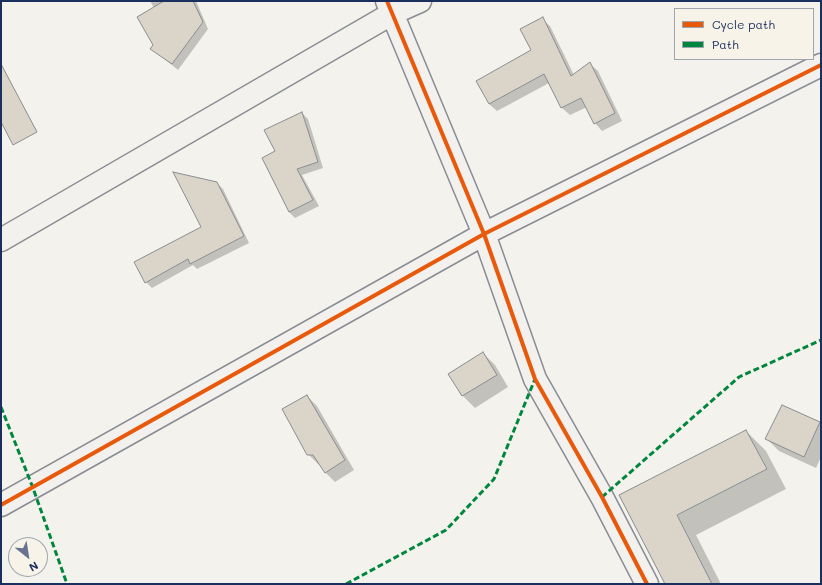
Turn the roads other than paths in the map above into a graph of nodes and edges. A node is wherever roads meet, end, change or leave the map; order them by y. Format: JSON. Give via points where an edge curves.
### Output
{"nodes":[{"id":1,"x":420,"y":1,"type":"edge"},
{"id":2,"x":390,"y":7,"type":"edge"},
{"id":3,"x":821,"y":64,"type":"edge"},
{"id":4,"x":484,"y":234,"type":"junction"},
{"id":5,"x":1,"y":240,"type":"edge"},
{"id":6,"x":1,"y":505,"type":"edge"},
{"id":7,"x":647,"y":584,"type":"edge"}],
"edges":[{"from":1,"to":2,"type":"street"},
{"from":2,"to":4,"type":"street"},
{"from":2,"to":5,"type":"street"},
{"from":3,"to":4,"type":"street"},
{"from":4,"to":6,"type":"street"},
{"from":4,"to":7,"type":"street","via":[[535,379],[602,497]]}]}
